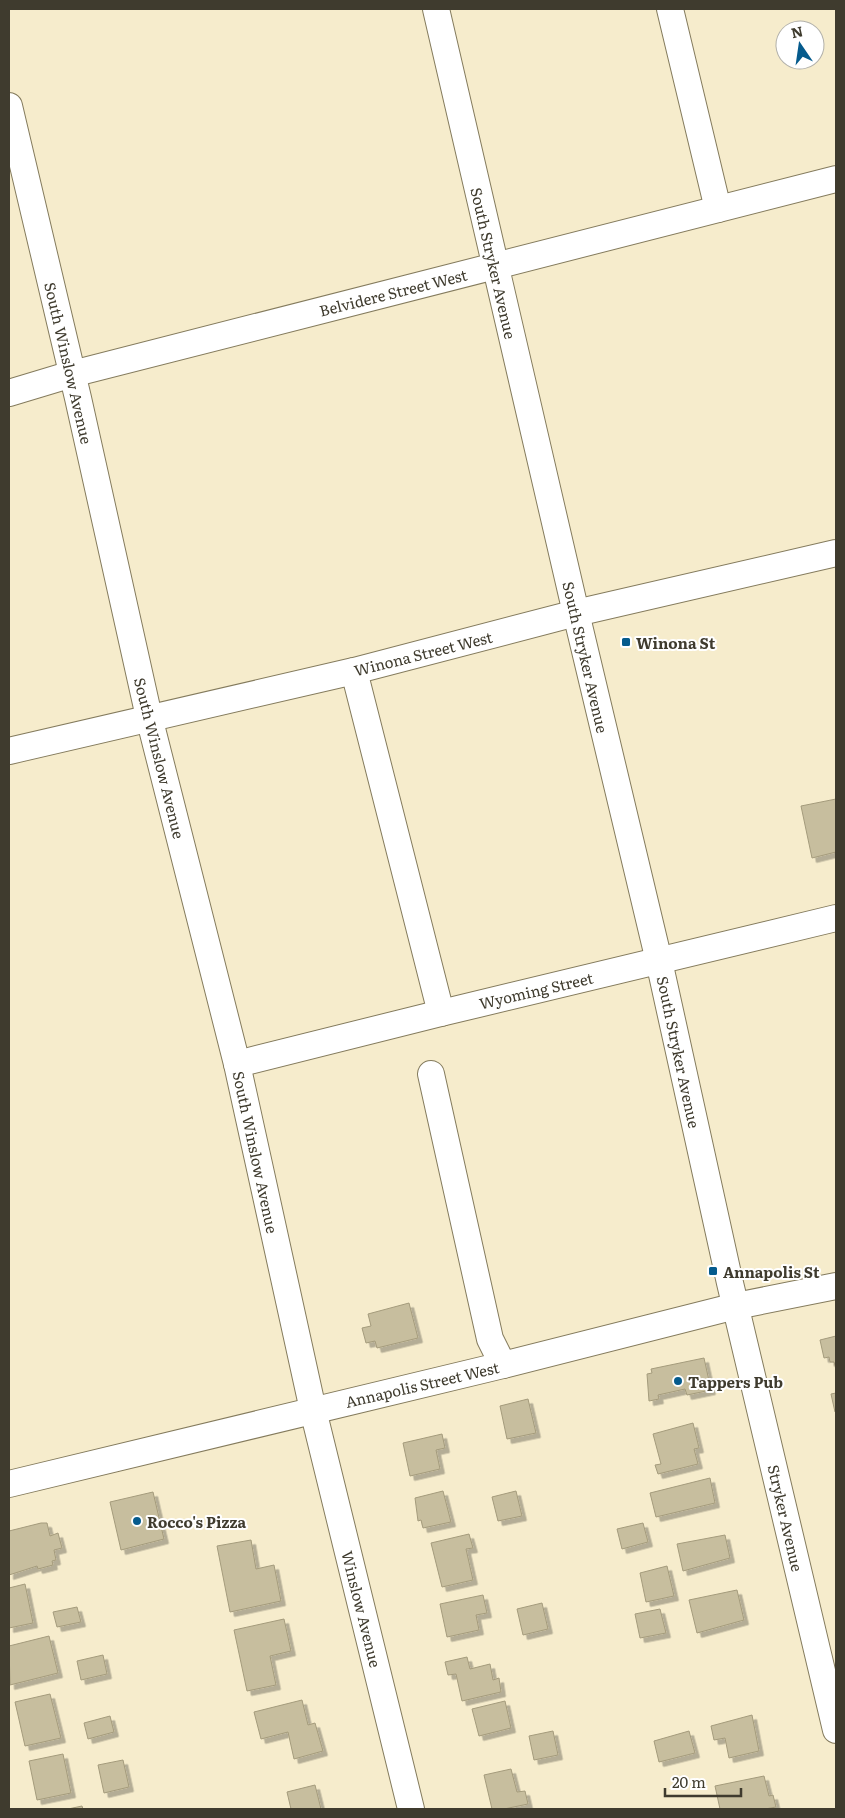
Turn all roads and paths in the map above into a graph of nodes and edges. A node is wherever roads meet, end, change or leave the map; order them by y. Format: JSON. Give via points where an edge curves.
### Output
{"nodes":[{"id":1,"x":436,"y":9,"type":"edge"},
{"id":2,"x":670,"y":9,"type":"edge"},
{"id":3,"x":9,"y":106,"type":"edge"},
{"id":4,"x":836,"y":179,"type":"edge"},
{"id":5,"x":718,"y":209,"type":"junction"},
{"id":6,"x":494,"y":266,"type":"junction"},
{"id":7,"x":72,"y":374,"type":"junction"},
{"id":8,"x":9,"y":393,"type":"edge"},
{"id":9,"x":836,"y":553,"type":"edge"},
{"id":10,"x":576,"y":613,"type":"junction"},
{"id":11,"x":354,"y":671,"type":"junction"},
{"id":12,"x":149,"y":717,"type":"junction"},
{"id":13,"x":9,"y":751,"type":"edge"},
{"id":14,"x":836,"y":918,"type":"edge"},
{"id":15,"x":659,"y":961,"type":"junction"},
{"id":16,"x":441,"y":1013,"type":"junction"},
{"id":17,"x":237,"y":1064,"type":"junction"},
{"id":18,"x":432,"y":1074,"type":"dead end"},
{"id":19,"x":836,"y":1286,"type":"edge"},
{"id":20,"x":736,"y":1306,"type":"junction"},
{"id":21,"x":503,"y":1365,"type":"junction"},
{"id":22,"x":313,"y":1410,"type":"junction"},
{"id":23,"x":9,"y":1484,"type":"edge"},
{"id":24,"x":836,"y":1730,"type":"edge"},
{"id":25,"x":411,"y":1809,"type":"edge"}],
"edges":[{"from":1,"to":6,"type":"street","name":"South Stryker Avenue"},
{"from":2,"to":5,"type":"street"},
{"from":3,"to":7,"type":"street","name":"South Winslow Avenue"},
{"from":4,"to":5,"type":"street","name":"Belvidere Street West"},
{"from":5,"to":6,"type":"street","name":"Belvidere Street West"},
{"from":6,"to":7,"type":"street","name":"Belvidere Street West"},
{"from":6,"to":10,"type":"street","name":"South Stryker Avenue"},
{"from":7,"to":8,"type":"street","name":"Belvidere Street West"},
{"from":7,"to":12,"type":"street","name":"South Winslow Avenue"},
{"from":9,"to":10,"type":"street","name":"Winona Street West"},
{"from":10,"to":11,"type":"street","name":"Winona Street West"},
{"from":10,"to":15,"type":"street","name":"South Stryker Avenue"},
{"from":11,"to":12,"type":"street","name":"Winona Street West"},
{"from":11,"to":16,"type":"street"},
{"from":12,"to":13,"type":"street","name":"Winona Street West"},
{"from":12,"to":17,"type":"street","name":"South Winslow Avenue"},
{"from":14,"to":15,"type":"street","name":"Wyoming Street"},
{"from":15,"to":16,"type":"street","name":"Wyoming Street"},
{"from":15,"to":20,"type":"street","name":"South Stryker Avenue"},
{"from":16,"to":17,"type":"street","name":"Wyoming Street"},
{"from":17,"to":22,"type":"street","name":"South Winslow Avenue"},
{"from":18,"to":21,"type":"street","via":[[490,1338]]},
{"from":19,"to":20,"type":"street","name":"Annapolis Street West"},
{"from":20,"to":21,"type":"street","name":"Annapolis Street West"},
{"from":20,"to":24,"type":"street","name":"Stryker Avenue"},
{"from":21,"to":22,"type":"street","name":"Annapolis Street West"},
{"from":22,"to":23,"type":"street","name":"Annapolis Street West"},
{"from":22,"to":25,"type":"street","name":"Winslow Avenue"}]}
